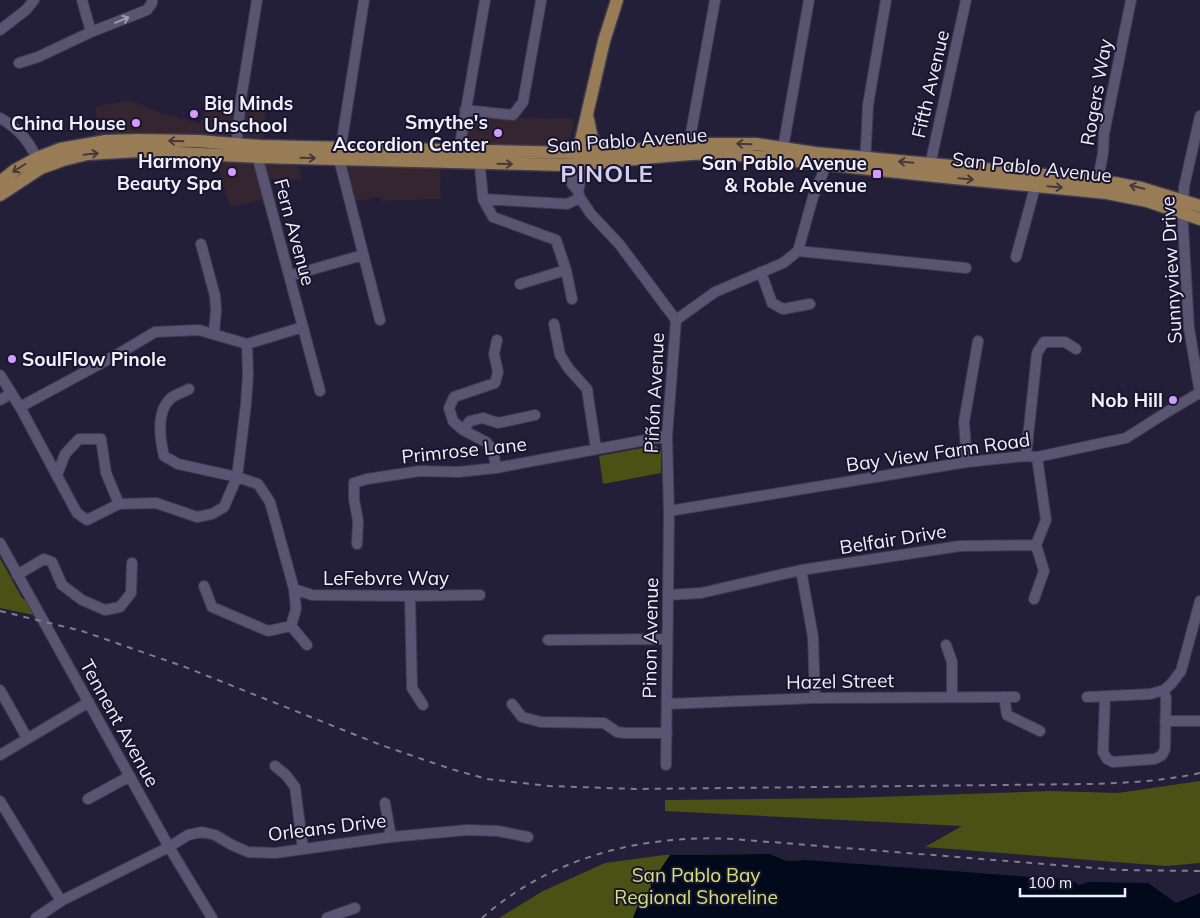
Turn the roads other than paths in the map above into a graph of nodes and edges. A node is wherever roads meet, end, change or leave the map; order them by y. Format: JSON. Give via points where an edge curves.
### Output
{"nodes":[{"id":1,"x":34,"y":0,"type":"edge"},
{"id":2,"x":82,"y":0,"type":"edge"},
{"id":3,"x":152,"y":0,"type":"edge"},
{"id":4,"x":257,"y":0,"type":"edge"},
{"id":5,"x":364,"y":0,"type":"edge"},
{"id":6,"x":484,"y":0,"type":"edge"},
{"id":7,"x":617,"y":0,"type":"edge"},
{"id":8,"x":715,"y":0,"type":"edge"},
{"id":9,"x":809,"y":0,"type":"edge"},
{"id":10,"x":886,"y":0,"type":"edge"},
{"id":11,"x":966,"y":0,"type":"edge"},
{"id":12,"x":1131,"y":0,"type":"edge"},
{"id":13,"x":541,"y":1,"type":"edge"},
{"id":14,"x":0,"y":30,"type":"edge"},
{"id":15,"x":91,"y":32,"type":"junction"},
{"id":16,"x":19,"y":63,"type":"dead end"},
{"id":17,"x":465,"y":110,"type":"junction"},
{"id":18,"x":587,"y":115,"type":"junction"},
{"id":19,"x":1200,"y":116,"type":"edge"},
{"id":20,"x":0,"y":118,"type":"edge"},
{"id":21,"x":689,"y":144,"type":"junction"},
{"id":22,"x":236,"y":150,"type":"junction"},
{"id":23,"x":259,"y":151,"type":"junction"},
{"id":24,"x":612,"y":152,"type":"junction"},
{"id":25,"x":340,"y":153,"type":"junction"},
{"id":26,"x":782,"y":154,"type":"junction"},
{"id":27,"x":458,"y":156,"type":"junction"},
{"id":28,"x":479,"y":157,"type":"junction"},
{"id":29,"x":826,"y":159,"type":"junction"},
{"id":30,"x":576,"y":161,"type":"junction"},
{"id":31,"x":39,"y":163,"type":"junction"},
{"id":32,"x":865,"y":164,"type":"junction"},
{"id":33,"x":929,"y":170,"type":"junction"},
{"id":34,"x":1037,"y":180,"type":"junction"},
{"id":35,"x":0,"y":182,"type":"edge"},
{"id":36,"x":1097,"y":186,"type":"junction"},
{"id":37,"x":0,"y":195,"type":"edge"},
{"id":38,"x":579,"y":195,"type":"junction"},
{"id":39,"x":483,"y":199,"type":"junction"},
{"id":40,"x":1200,"y":206,"type":"edge"},
{"id":41,"x":1184,"y":207,"type":"junction"},
{"id":42,"x":1200,"y":219,"type":"edge"},
{"id":43,"x":201,"y":244,"type":"dead end"},
{"id":44,"x":798,"y":251,"type":"junction"},
{"id":45,"x":363,"y":256,"type":"junction"},
{"id":46,"x":1016,"y":257,"type":"dead end"},
{"id":47,"x":966,"y":268,"type":"dead end"},
{"id":48,"x":566,"y":270,"type":"junction"},
{"id":49,"x":761,"y":272,"type":"junction"},
{"id":50,"x":289,"y":276,"type":"junction"},
{"id":51,"x":520,"y":284,"type":"dead end"},
{"id":52,"x":572,"y":299,"type":"dead end"},
{"id":53,"x":810,"y":304,"type":"dead end"},
{"id":54,"x":380,"y":320,"type":"dead end"},
{"id":55,"x":676,"y":320,"type":"junction"},
{"id":56,"x":554,"y":324,"type":"dead end"},
{"id":57,"x":303,"y":327,"type":"junction"},
{"id":58,"x":214,"y":333,"type":"junction"},
{"id":59,"x":497,"y":340,"type":"dead end"},
{"id":60,"x":978,"y":341,"type":"dead end"},
{"id":61,"x":247,"y":344,"type":"junction"},
{"id":62,"x":1076,"y":349,"type":"dead end"},
{"id":63,"x":0,"y":375,"type":"edge"},
{"id":64,"x":189,"y":389,"type":"dead end"},
{"id":65,"x":320,"y":391,"type":"dead end"},
{"id":66,"x":10,"y":394,"type":"junction"},
{"id":67,"x":1200,"y":394,"type":"edge"},
{"id":68,"x":0,"y":400,"type":"edge"},
{"id":69,"x":20,"y":407,"type":"junction"},
{"id":70,"x":535,"y":415,"type":"dead end"},
{"id":71,"x":463,"y":430,"type":"junction"},
{"id":72,"x":667,"y":436,"type":"junction"},
{"id":73,"x":596,"y":449,"type":"junction"},
{"id":74,"x":1026,"y":456,"type":"junction"},
{"id":75,"x":1037,"y":457,"type":"junction"},
{"id":76,"x":967,"y":462,"type":"junction"},
{"id":77,"x":496,"y":468,"type":"junction"},
{"id":78,"x":57,"y":475,"type":"junction"},
{"id":79,"x":237,"y":477,"type":"junction"},
{"id":80,"x":119,"y":504,"type":"junction"},
{"id":81,"x":669,"y":510,"type":"junction"},
{"id":82,"x":0,"y":543,"type":"edge"},
{"id":83,"x":357,"y":544,"type":"dead end"},
{"id":84,"x":1036,"y":545,"type":"junction"},
{"id":85,"x":132,"y":563,"type":"dead end"},
{"id":86,"x":801,"y":570,"type":"junction"},
{"id":87,"x":16,"y":575,"type":"junction"},
{"id":88,"x":204,"y":586,"type":"dead end"},
{"id":89,"x":294,"y":589,"type":"junction"},
{"id":90,"x":480,"y":595,"type":"dead end"},
{"id":91,"x":668,"y":595,"type":"junction"},
{"id":92,"x":410,"y":596,"type":"junction"},
{"id":93,"x":1034,"y":599,"type":"dead end"},
{"id":94,"x":1200,"y":601,"type":"edge"},
{"id":95,"x":291,"y":626,"type":"junction"},
{"id":96,"x":667,"y":639,"type":"junction"},
{"id":97,"x":548,"y":640,"type":"dead end"},
{"id":98,"x":307,"y":645,"type":"dead end"},
{"id":99,"x":946,"y":645,"type":"dead end"},
{"id":100,"x":0,"y":690,"type":"edge"},
{"id":101,"x":1164,"y":690,"type":"junction"},
{"id":102,"x":952,"y":696,"type":"junction"},
{"id":103,"x":1087,"y":697,"type":"dead end"},
{"id":104,"x":1105,"y":697,"type":"junction"},
{"id":105,"x":815,"y":698,"type":"junction"},
{"id":106,"x":89,"y":702,"type":"junction"},
{"id":107,"x":512,"y":704,"type":"dead end"},
{"id":108,"x":667,"y":704,"type":"junction"},
{"id":109,"x":423,"y":706,"type":"dead end"},
{"id":110,"x":1165,"y":721,"type":"junction"},
{"id":111,"x":1200,"y":721,"type":"edge"},
{"id":112,"x":1040,"y":731,"type":"dead end"},
{"id":113,"x":667,"y":733,"type":"junction"},
{"id":114,"x":27,"y":738,"type":"junction"},
{"id":115,"x":0,"y":755,"type":"edge"},
{"id":116,"x":666,"y":765,"type":"dead end"},
{"id":117,"x":275,"y":766,"type":"dead end"},
{"id":118,"x":130,"y":776,"type":"junction"},
{"id":119,"x":88,"y":800,"type":"dead end"},
{"id":120,"x":0,"y":801,"type":"edge"},
{"id":121,"x":385,"y":803,"type":"dead end"},
{"id":122,"x":390,"y":837,"type":"junction"},
{"id":123,"x":528,"y":837,"type":"dead end"},
{"id":124,"x":169,"y":847,"type":"junction"},
{"id":125,"x":303,"y":848,"type":"junction"},
{"id":126,"x":61,"y":901,"type":"junction"},
{"id":127,"x":355,"y":908,"type":"dead end"},
{"id":128,"x":36,"y":918,"type":"edge"},
{"id":129,"x":212,"y":918,"type":"edge"},
{"id":130,"x":327,"y":918,"type":"edge"}],
"edges":[{"from":1,"to":14,"type":"street"},
{"from":2,"to":15,"type":"street"},
{"from":15,"to":3,"type":"street","one_way":true,"via":[[147,10]]},
{"from":4,"to":22,"type":"street"},
{"from":5,"to":25,"type":"street"},
{"from":6,"to":17,"type":"street"},
{"from":7,"to":18,"type":"main road"},
{"from":8,"to":21,"type":"street"},
{"from":9,"to":26,"type":"street"},
{"from":10,"to":32,"type":"street","via":[[868,105]]},
{"from":11,"to":33,"type":"street","name":"Fifth Avenue"},
{"from":12,"to":36,"type":"street","name":"Rogers Way"},
{"from":13,"to":17,"type":"street","via":[[523,102],[514,115]]},
{"from":15,"to":16,"type":"street"},
{"from":17,"to":27,"type":"street"},
{"from":18,"to":24,"type":"main road","via":[[595,145]]},
{"from":18,"to":30,"type":"main road"},
{"from":19,"to":41,"type":"street","name":"Sunnyview Drive","via":[[1186,181]]},
{"from":20,"to":31,"type":"street","via":[[25,137]]},
{"from":21,"to":24,"type":"main road","name":"San Pablo Avenue"},
{"from":26,"to":21,"type":"main road","name":"San Pablo Avenue","one_way":true,"via":[[756,144]]},
{"from":22,"to":23,"type":"main road","name":"San Pablo Avenue"},
{"from":22,"to":31,"type":"main road","name":"San Pablo Avenue","via":[[87,154]]},
{"from":23,"to":25,"type":"main road","name":"San Pablo Avenue"},
{"from":23,"to":50,"type":"street","name":"Fern Avenue","via":[[259,163]]},
{"from":24,"to":30,"type":"main road","name":"San Pablo Avenue"},
{"from":25,"to":27,"type":"main road","name":"San Pablo Avenue"},
{"from":25,"to":45,"type":"street"},
{"from":26,"to":29,"type":"main road","name":"San Pablo Avenue"},
{"from":26,"to":30,"type":"main road","name":"San Pablo Avenue","via":[[688,153],[606,164]]},
{"from":27,"to":28,"type":"main road","name":"San Pablo Avenue"},
{"from":28,"to":30,"type":"main road","name":"San Pablo Avenue"},
{"from":28,"to":39,"type":"street"},
{"from":29,"to":32,"type":"main road","name":"San Pablo Avenue"},
{"from":29,"to":44,"type":"street"},
{"from":30,"to":38,"type":"street","name":"Piñón Avenue","via":[[572,184]]},
{"from":31,"to":35,"type":"main road","name":"San Pablo Avenue","one_way":true,"via":[[15,170]]},
{"from":31,"to":37,"type":"main road","name":"San Pablo Avenue"},
{"from":32,"to":33,"type":"main road","name":"San Pablo Avenue"},
{"from":33,"to":34,"type":"main road","name":"San Pablo Avenue"},
{"from":34,"to":36,"type":"main road","name":"San Pablo Avenue"},
{"from":34,"to":46,"type":"street"},
{"from":36,"to":41,"type":"main road","name":"San Pablo Avenue","via":[[1141,188]]},
{"from":38,"to":39,"type":"street","via":[[567,204]]},
{"from":38,"to":55,"type":"street","name":"Piñón Avenue"},
{"from":39,"to":48,"type":"street","via":[[494,217],[556,240]]},
{"from":40,"to":41,"type":"main road","name":"San Pablo Avenue"},
{"from":41,"to":42,"type":"main road","name":"San Pablo Avenue"},
{"from":41,"to":67,"type":"street","name":"Sunnyview Drive","via":[[1189,328]]},
{"from":43,"to":58,"type":"street","via":[[215,296]]},
{"from":44,"to":47,"type":"street"},
{"from":44,"to":49,"type":"street","via":[[783,263]]},
{"from":45,"to":50,"type":"street"},
{"from":45,"to":54,"type":"street"},
{"from":48,"to":51,"type":"street"},
{"from":48,"to":52,"type":"street"},
{"from":49,"to":53,"type":"street","via":[[772,303],[783,309]]},
{"from":49,"to":55,"type":"street","via":[[715,292]]},
{"from":50,"to":57,"type":"street","name":"Fern Avenue"},
{"from":55,"to":72,"type":"street","name":"Piñón Avenue"},
{"from":56,"to":73,"type":"street","via":[[560,355],[588,389]]},
{"from":57,"to":61,"type":"street"},
{"from":57,"to":65,"type":"street","name":"Fern Avenue"},
{"from":58,"to":61,"type":"street"},
{"from":58,"to":69,"type":"street","via":[[198,330],[155,332]]},
{"from":59,"to":71,"type":"street","via":[[495,383],[454,397],[449,408],[453,420]]},
{"from":60,"to":76,"type":"street","via":[[964,422]]},
{"from":61,"to":79,"type":"street","via":[[246,404]]},
{"from":62,"to":74,"type":"street","via":[[1065,342],[1044,342],[1037,353]]},
{"from":63,"to":66,"type":"street"},
{"from":64,"to":79,"type":"street","via":[[170,399],[163,411],[160,436],[164,456],[178,464]]},
{"from":66,"to":68,"type":"street"},
{"from":66,"to":69,"type":"street"},
{"from":67,"to":75,"type":"street","name":"Bay View Farm Road","via":[[1126,438]]},
{"from":69,"to":78,"type":"street"},
{"from":70,"to":71,"type":"street","via":[[498,423],[483,418],[470,420]]},
{"from":71,"to":77,"type":"street","via":[[486,442],[492,450]]},
{"from":72,"to":73,"type":"street","name":"Primrose Lane"},
{"from":72,"to":81,"type":"street","name":"Piñón Avenue"},
{"from":73,"to":77,"type":"street","name":"Primrose Lane"},
{"from":74,"to":75,"type":"street","name":"Bay View Farm Road"},
{"from":74,"to":76,"type":"street","name":"Bay View Farm Road"},
{"from":75,"to":84,"type":"street","via":[[1046,520]]},
{"from":76,"to":81,"type":"street","name":"Bay View Farm Road"},
{"from":77,"to":83,"type":"street","name":"Primrose Lane","via":[[420,471],[354,483]]},
{"from":78,"to":80,"type":"street","via":[[77,513],[87,520]]},
{"from":78,"to":80,"type":"street","via":[[64,454],[79,439],[101,439],[106,473]]},
{"from":79,"to":80,"type":"street","via":[[224,507],[212,514],[197,517],[156,503]]},
{"from":79,"to":89,"type":"street","via":[[258,484],[270,502]]},
{"from":81,"to":91,"type":"street","name":"Pinon Avenue"},
{"from":82,"to":87,"type":"street","name":"Tennent Avenue"},
{"from":84,"to":86,"type":"street","name":"Belfair Drive","via":[[960,546]]},
{"from":84,"to":93,"type":"street","via":[[1044,571]]},
{"from":85,"to":87,"type":"street","via":[[131,593],[120,607],[105,610],[62,586],[52,562],[44,559]]},
{"from":86,"to":91,"type":"street","name":"Belfair Drive","via":[[701,593]]},
{"from":86,"to":105,"type":"street","via":[[813,638]]},
{"from":87,"to":106,"type":"street","name":"Tennent Avenue"},
{"from":88,"to":95,"type":"street","via":[[212,607],[268,631]]},
{"from":89,"to":92,"type":"street","name":"LeFebvre Way","via":[[312,595]]},
{"from":89,"to":95,"type":"street","via":[[296,609]]},
{"from":90,"to":92,"type":"street","name":"LeFebvre Way"},
{"from":91,"to":96,"type":"street","name":"Pinon Avenue"},
{"from":92,"to":109,"type":"street","via":[[412,688]]},
{"from":94,"to":101,"type":"street","via":[[1181,671]]},
{"from":95,"to":98,"type":"street"},
{"from":96,"to":97,"type":"street"},
{"from":96,"to":108,"type":"street","name":"Pinon Avenue"},
{"from":99,"to":102,"type":"street","via":[[952,662]]},
{"from":100,"to":114,"type":"street"},
{"from":101,"to":104,"type":"street"},
{"from":101,"to":110,"type":"street"},
{"from":102,"to":105,"type":"street","name":"Hazel Street"},
{"from":102,"to":112,"type":"street","name":"Hazel Street","via":[[1010,697],[1007,715]]},
{"from":103,"to":104,"type":"street"},
{"from":104,"to":110,"type":"street","via":[[1103,752],[1106,759],[1113,762],[1154,759],[1162,755]]},
{"from":105,"to":108,"type":"street","name":"Hazel Street"},
{"from":106,"to":114,"type":"street"},
{"from":106,"to":118,"type":"street","name":"Tennent Avenue"},
{"from":107,"to":113,"type":"street","via":[[522,717],[542,722],[604,723],[617,732]]},
{"from":108,"to":113,"type":"street","name":"Pinon Avenue"},
{"from":110,"to":111,"type":"street"},
{"from":113,"to":116,"type":"street","name":"Pinon Avenue"},
{"from":114,"to":115,"type":"street"},
{"from":117,"to":125,"type":"street","via":[[295,787]]},
{"from":118,"to":119,"type":"street"},
{"from":118,"to":124,"type":"street","name":"Tennent Avenue"},
{"from":120,"to":126,"type":"street"},
{"from":121,"to":122,"type":"street"},
{"from":122,"to":123,"type":"street","name":"Orleans Drive","via":[[467,830]]},
{"from":122,"to":125,"type":"street","name":"Orleans Drive"},
{"from":124,"to":125,"type":"street","name":"Orleans Drive","via":[[188,835],[202,832],[248,852],[276,853]]},
{"from":124,"to":126,"type":"street","name":"Orleans Drive"},
{"from":124,"to":129,"type":"street","name":"Tennent Avenue"},
{"from":126,"to":128,"type":"street","name":"Orleans Drive"},
{"from":127,"to":130,"type":"street"}]}
